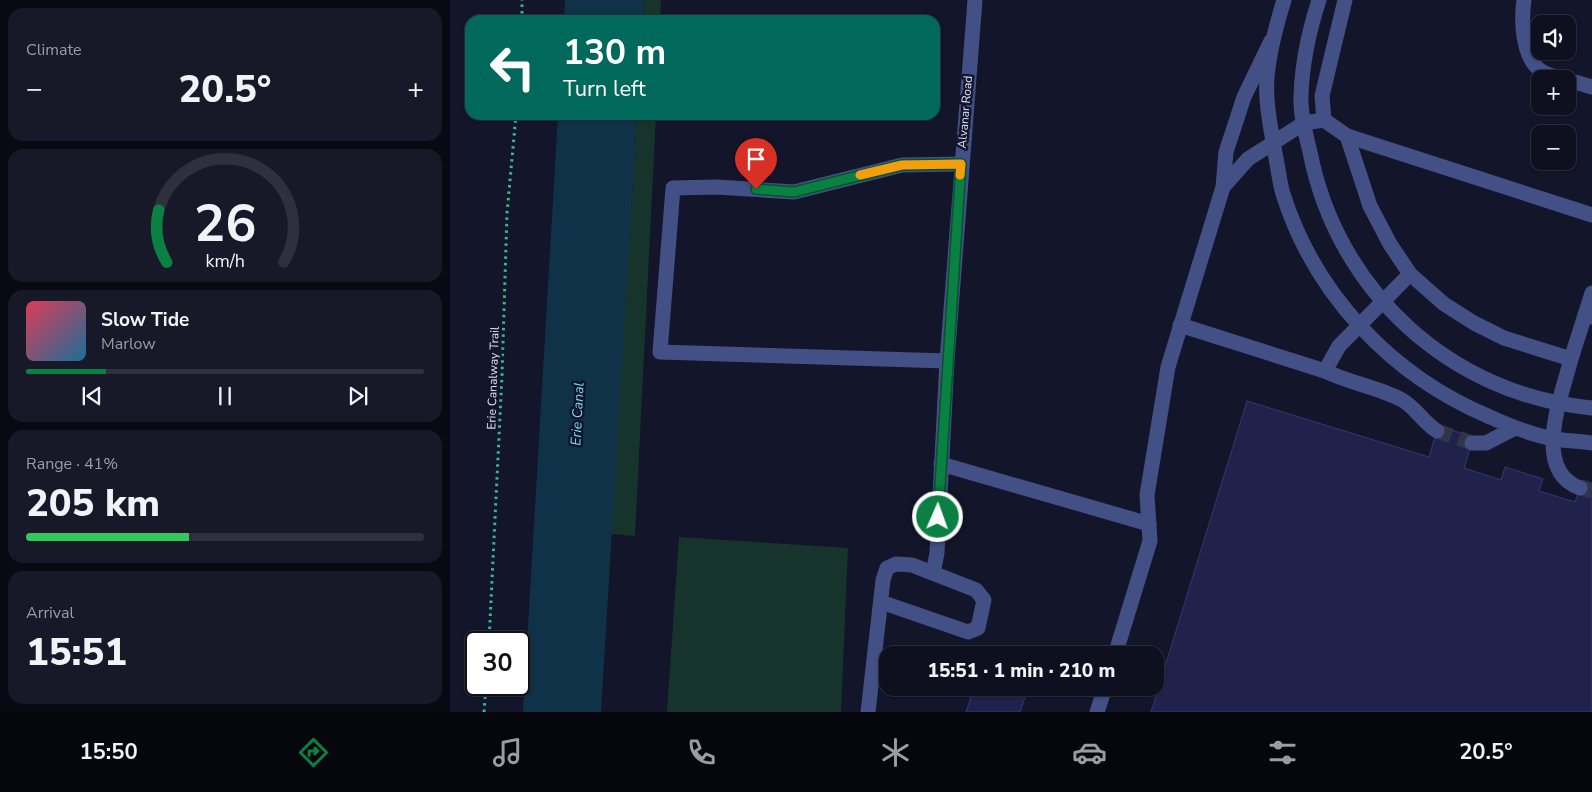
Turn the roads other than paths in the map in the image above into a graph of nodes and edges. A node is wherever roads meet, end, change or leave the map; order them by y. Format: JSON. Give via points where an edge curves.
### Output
{"nodes":[{"id":1,"x":975,"y":0,"type":"edge"},
{"id":2,"x":1284,"y":0,"type":"edge"},
{"id":3,"x":1319,"y":0,"type":"edge"},
{"id":4,"x":1345,"y":0,"type":"edge"},
{"id":5,"x":1524,"y":0,"type":"edge"},
{"id":6,"x":1271,"y":41,"type":"junction"},
{"id":7,"x":1540,"y":70,"type":"edge"},
{"id":8,"x":1576,"y":82,"type":"edge"},
{"id":9,"x":1592,"y":87,"type":"edge"},
{"id":10,"x":1324,"y":120,"type":"junction"},
{"id":11,"x":1304,"y":123,"type":"junction"},
{"id":12,"x":1347,"y":136,"type":"junction"},
{"id":13,"x":1274,"y":142,"type":"junction"},
{"id":14,"x":961,"y":164,"type":"junction"},
{"id":15,"x":1223,"y":187,"type":"junction"},
{"id":16,"x":1592,"y":215,"type":"edge"},
{"id":17,"x":1410,"y":274,"type":"junction"},
{"id":18,"x":1592,"y":293,"type":"edge"},
{"id":19,"x":1382,"y":302,"type":"junction"},
{"id":20,"x":1589,"y":316,"type":"edge"},
{"id":21,"x":1180,"y":325,"type":"junction"},
{"id":22,"x":1358,"y":326,"type":"junction"},
{"id":23,"x":1571,"y":359,"type":"junction"},
{"id":24,"x":947,"y":361,"type":"junction"},
{"id":25,"x":1324,"y":371,"type":"junction"},
{"id":26,"x":1559,"y":405,"type":"junction"},
{"id":27,"x":1592,"y":408,"type":"edge"},
{"id":28,"x":1515,"y":428,"type":"junction"},
{"id":29,"x":1437,"y":431,"type":"tunnel mouth"},
{"id":30,"x":1553,"y":438,"type":"junction"},
{"id":31,"x":1472,"y":443,"type":"tunnel mouth"},
{"id":32,"x":1592,"y":443,"type":"edge"},
{"id":33,"x":941,"y":464,"type":"junction"},
{"id":34,"x":1580,"y":488,"type":"tunnel mouth"},
{"id":35,"x":1149,"y":524,"type":"junction"},
{"id":36,"x":934,"y":573,"type":"junction"},
{"id":37,"x":880,"y":602,"type":"junction"},
{"id":38,"x":1118,"y":646,"type":"edge"},
{"id":39,"x":1102,"y":696,"type":"edge"},
{"id":40,"x":868,"y":712,"type":"edge"},
{"id":41,"x":1097,"y":712,"type":"edge"}],
"edges":[{"from":1,"to":14,"type":"street","name":"Alvanar Road"},
{"from":2,"to":6,"type":"street"},
{"from":3,"to":11,"type":"street","via":[[1305,51],[1301,98]]},
{"from":4,"to":10,"type":"street","via":[[1322,96]]},
{"from":5,"to":7,"type":"street","via":[[1522,23],[1531,60]]},
{"from":6,"to":13,"type":"street","via":[[1266,80]]},
{"from":6,"to":15,"type":"street","via":[[1244,97],[1226,152]]},
{"from":8,"to":9,"type":"street"},
{"from":10,"to":11,"type":"street"},
{"from":10,"to":12,"type":"street"},
{"from":11,"to":13,"type":"street"},
{"from":11,"to":19,"type":"street","via":[[1314,174],[1330,218],[1350,258]]},
{"from":12,"to":16,"type":"street"},
{"from":12,"to":17,"type":"street","via":[[1370,206]]},
{"from":13,"to":15,"type":"street","via":[[1248,159]]},
{"from":13,"to":22,"type":"street","via":[[1282,193],[1304,247]]},
{"from":14,"to":24,"type":"street","name":"Alvanar Road"},
{"from":14,"to":24,"type":"street","via":[[902,165],[794,192],[673,188],[660,352]]},
{"from":15,"to":21,"type":"street"},
{"from":17,"to":19,"type":"street"},
{"from":17,"to":23,"type":"street","via":[[1444,304],[1474,323],[1504,338]]},
{"from":18,"to":20,"type":"street"},
{"from":19,"to":22,"type":"street"},
{"from":19,"to":26,"type":"street","via":[[1440,353],[1512,391]]},
{"from":20,"to":23,"type":"street"},
{"from":21,"to":25,"type":"street"},
{"from":21,"to":35,"type":"street","via":[[1168,367],[1147,495]]},
{"from":22,"to":25,"type":"street","via":[[1339,346]]},
{"from":22,"to":28,"type":"street","via":[[1392,359],[1432,388],[1463,406]]},
{"from":23,"to":26,"type":"street"},
{"from":24,"to":33,"type":"street","name":"Alvanar Road"},
{"from":25,"to":29,"type":"street","via":[[1401,399]]},
{"from":26,"to":27,"type":"street"},
{"from":26,"to":30,"type":"street"},
{"from":28,"to":30,"type":"street"},
{"from":28,"to":31,"type":"street","via":[[1486,443]]},
{"from":30,"to":32,"type":"street"},
{"from":30,"to":34,"type":"street","via":[[1554,458],[1560,475]]},
{"from":33,"to":35,"type":"street"},
{"from":33,"to":36,"type":"street","name":"Alvanar Road"},
{"from":35,"to":38,"type":"street","via":[[1150,541]]},
{"from":36,"to":37,"type":"street","via":[[912,565],[896,564],[887,568]]},
{"from":36,"to":37,"type":"street","via":[[976,590],[984,600],[978,628],[968,632]]},
{"from":37,"to":40,"type":"street"},
{"from":39,"to":41,"type":"street"}]}
